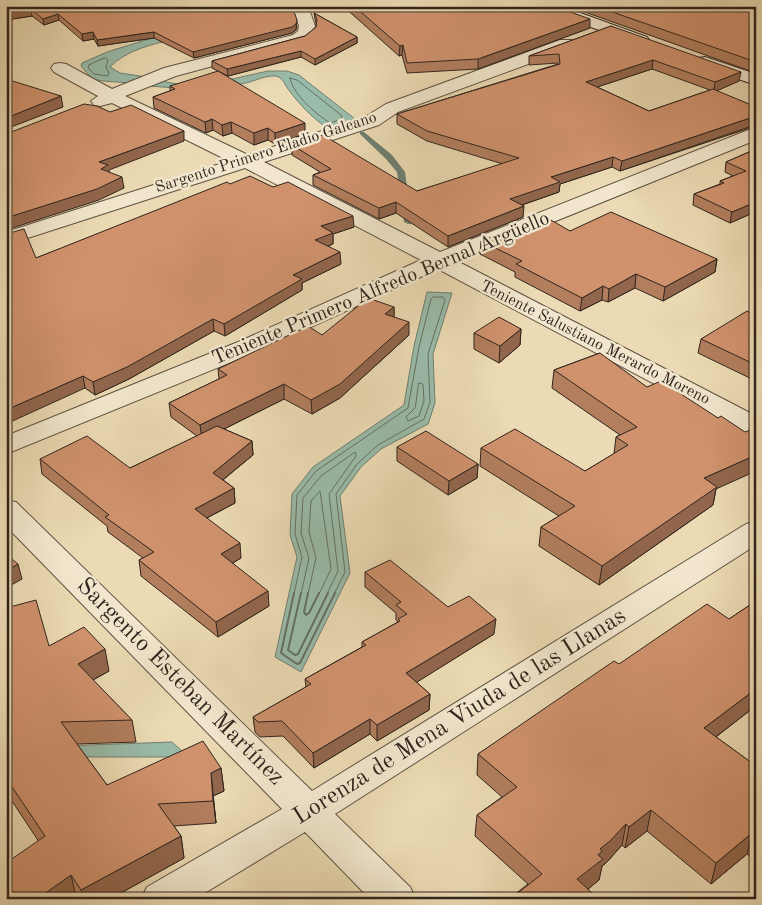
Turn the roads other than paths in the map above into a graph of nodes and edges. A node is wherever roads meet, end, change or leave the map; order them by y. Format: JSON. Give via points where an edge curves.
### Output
{"nodes":[{"id":1,"x":300,"y":6,"type":"edge"},
{"id":2,"x":546,"y":6,"type":"edge"},
{"id":3,"x":607,"y":29,"type":"junction"},
{"id":4,"x":654,"y":45,"type":"edge"},
{"id":5,"x":691,"y":58,"type":"edge"},
{"id":6,"x":60,"y":68,"type":"dead end"},
{"id":7,"x":756,"y":80,"type":"edge"},
{"id":8,"x":116,"y":94,"type":"junction"},
{"id":9,"x":86,"y":107,"type":"edge"},
{"id":10,"x":756,"y":133,"type":"edge"},
{"id":11,"x":248,"y":162,"type":"junction"},
{"id":12,"x":6,"y":239,"type":"edge"},
{"id":13,"x":438,"y":262,"type":"junction"},
{"id":14,"x":756,"y":427,"type":"edge"},
{"id":15,"x":6,"y":446,"type":"edge"},
{"id":16,"x":6,"y":509,"type":"edge"},
{"id":17,"x":756,"y":531,"type":"edge"},
{"id":18,"x":310,"y":812,"type":"junction"},
{"id":19,"x":161,"y":899,"type":"edge"},
{"id":20,"x":396,"y":899,"type":"edge"}],
"edges":[{"from":1,"to":8,"type":"street","via":[[307,26],[306,34],[299,38],[170,72]]},
{"from":2,"to":3,"type":"street"},
{"from":3,"to":4,"type":"street"},
{"from":3,"to":11,"type":"street","name":"Sargento Primero Eladio Galeano","via":[[401,104],[372,121]]},
{"from":5,"to":7,"type":"street"},
{"from":6,"to":8,"type":"street","name":"Teniente Salustiano Merardo Moreno"},
{"from":8,"to":9,"type":"street"},
{"from":8,"to":11,"type":"street","name":"Teniente Salustiano Merardo Moreno"},
{"from":10,"to":13,"type":"street","name":"Teniente Primero Alfredo Bernal Argüello"},
{"from":11,"to":12,"type":"street","name":"Sargento Primero Eladio Galeano"},
{"from":11,"to":13,"type":"street","name":"Teniente Salustiano Merardo Moreno"},
{"from":13,"to":14,"type":"street","name":"Teniente Salustiano Merardo Moreno"},
{"from":13,"to":15,"type":"street","name":"Teniente Primero Alfredo Bernal Argüello","via":[[247,347]]},
{"from":16,"to":18,"type":"street","name":"Sargento Esteban Martínez"},
{"from":17,"to":18,"type":"street","name":"Lorenza de Mena Viuda de las Llanas"},
{"from":18,"to":19,"type":"street","name":"Lorenza de Mena Viuda de las Llanas"},
{"from":18,"to":20,"type":"street","name":"Sargento Esteban Martínez"}]}
